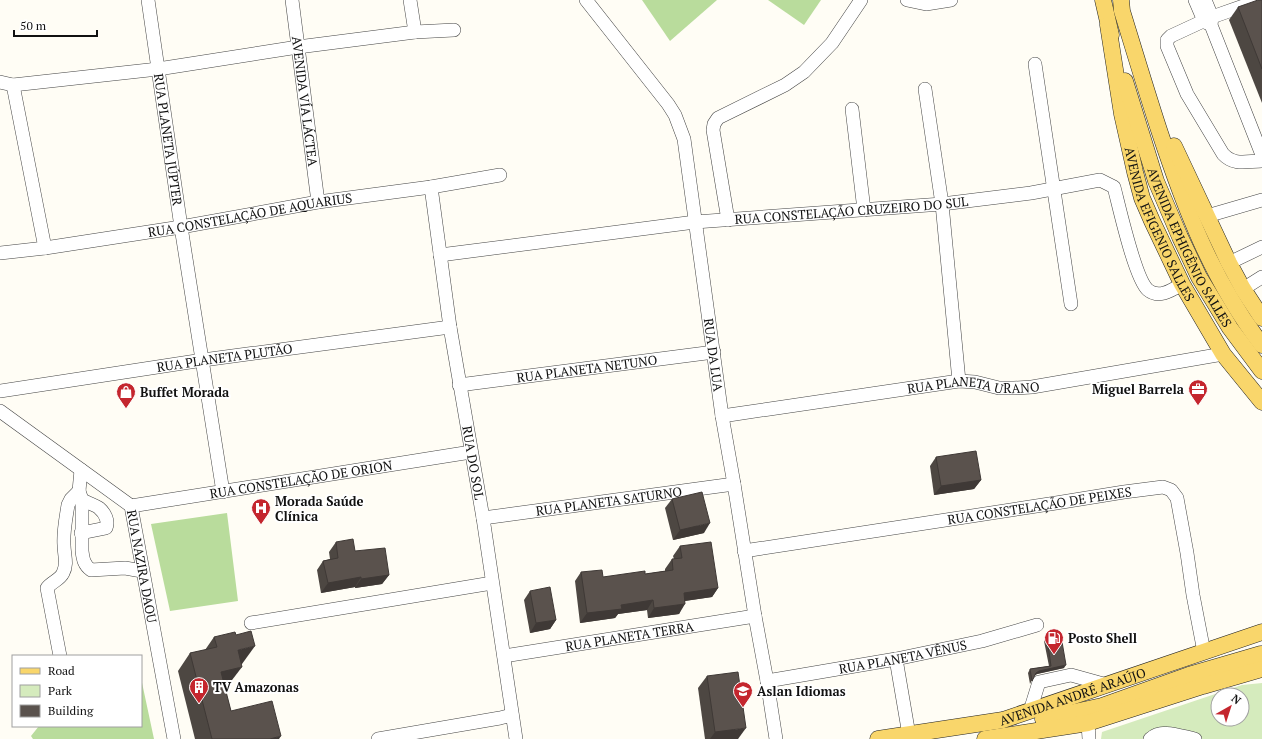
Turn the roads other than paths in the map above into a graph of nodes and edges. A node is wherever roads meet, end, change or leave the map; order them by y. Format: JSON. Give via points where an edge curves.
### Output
{"nodes":[{"id":1,"x":148,"y":0,"type":"edge"},
{"id":2,"x":292,"y":0,"type":"edge"},
{"id":3,"x":410,"y":0,"type":"edge"},
{"id":4,"x":586,"y":0,"type":"edge"},
{"id":5,"x":862,"y":0,"type":"edge"},
{"id":6,"x":908,"y":0,"type":"edge"},
{"id":7,"x":951,"y":0,"type":"edge"},
{"id":8,"x":1103,"y":0,"type":"edge"},
{"id":9,"x":1121,"y":0,"type":"edge"},
{"id":10,"x":1195,"y":0,"type":"edge"},
{"id":11,"x":1205,"y":0,"type":"edge"},
{"id":12,"x":1253,"y":0,"type":"edge"},
{"id":13,"x":1209,"y":21,"type":"junction"},
{"id":14,"x":1108,"y":25,"type":"junction"},
{"id":15,"x":454,"y":30,"type":"dead end"},
{"id":16,"x":415,"y":32,"type":"junction"},
{"id":17,"x":298,"y":46,"type":"junction"},
{"id":18,"x":1035,"y":64,"type":"dead end"},
{"id":19,"x":158,"y":70,"type":"junction"},
{"id":20,"x":1142,"y":77,"type":"junction"},
{"id":21,"x":0,"y":82,"type":"edge"},
{"id":22,"x":13,"y":85,"type":"junction"},
{"id":23,"x":925,"y":90,"type":"dead end"},
{"id":24,"x":852,"y":108,"type":"dead end"},
{"id":25,"x":1262,"y":155,"type":"edge"},
{"id":26,"x":1262,"y":161,"type":"edge"},
{"id":27,"x":500,"y":175,"type":"dead end"},
{"id":28,"x":430,"y":187,"type":"junction"},
{"id":29,"x":1053,"y":188,"type":"junction"},
{"id":30,"x":1262,"y":200,"type":"edge"},
{"id":31,"x":318,"y":202,"type":"junction"},
{"id":32,"x":942,"y":204,"type":"junction"},
{"id":33,"x":864,"y":210,"type":"junction"},
{"id":34,"x":1207,"y":216,"type":"junction"},
{"id":35,"x":728,"y":220,"type":"junction"},
{"id":36,"x":695,"y":222,"type":"junction"},
{"id":37,"x":180,"y":227,"type":"junction"},
{"id":38,"x":1262,"y":247,"type":"edge"},
{"id":39,"x":45,"y":248,"type":"junction"},
{"id":40,"x":0,"y":252,"type":"edge"},
{"id":41,"x":440,"y":255,"type":"junction"},
{"id":42,"x":1229,"y":263,"type":"junction"},
{"id":43,"x":1262,"y":277,"type":"edge"},
{"id":44,"x":1182,"y":284,"type":"junction"},
{"id":45,"x":1243,"y":289,"type":"junction"},
{"id":46,"x":1071,"y":304,"type":"dead end"},
{"id":47,"x":1262,"y":318,"type":"edge"},
{"id":48,"x":450,"y":327,"type":"junction"},
{"id":49,"x":1262,"y":345,"type":"edge"},
{"id":50,"x":714,"y":352,"type":"junction"},
{"id":51,"x":1223,"y":354,"type":"junction"},
{"id":52,"x":203,"y":360,"type":"junction"},
{"id":53,"x":1262,"y":371,"type":"edge"},
{"id":54,"x":959,"y":381,"type":"junction"},
{"id":55,"x":459,"y":385,"type":"junction"},
{"id":56,"x":0,"y":391,"type":"edge"},
{"id":57,"x":1262,"y":402,"type":"edge"},
{"id":58,"x":0,"y":411,"type":"edge"},
{"id":59,"x":722,"y":416,"type":"junction"},
{"id":60,"x":471,"y":452,"type":"junction"},
{"id":61,"x":81,"y":470,"type":"junction"},
{"id":62,"x":734,"y":484,"type":"junction"},
{"id":63,"x":223,"y":492,"type":"junction"},
{"id":64,"x":80,"y":495,"type":"junction"},
{"id":65,"x":131,"y":506,"type":"junction"},
{"id":66,"x":483,"y":518,"type":"junction"},
{"id":67,"x":81,"y":534,"type":"junction"},
{"id":68,"x":744,"y":551,"type":"junction"},
{"id":69,"x":142,"y":571,"type":"junction"},
{"id":70,"x":492,"y":583,"type":"junction"},
{"id":71,"x":755,"y":616,"type":"junction"},
{"id":72,"x":251,"y":623,"type":"dead end"},
{"id":73,"x":1037,"y":625,"type":"dead end"},
{"id":74,"x":1262,"y":632,"type":"edge"},
{"id":75,"x":1254,"y":638,"type":"edge"},
{"id":76,"x":1204,"y":652,"type":"junction"},
{"id":77,"x":60,"y":655,"type":"edge"},
{"id":78,"x":504,"y":656,"type":"junction"},
{"id":79,"x":896,"y":659,"type":"junction"},
{"id":80,"x":1261,"y":665,"type":"edge"},
{"id":81,"x":767,"y":681,"type":"junction"},
{"id":82,"x":1107,"y":684,"type":"junction"},
{"id":83,"x":1030,"y":711,"type":"junction"},
{"id":84,"x":512,"y":715,"type":"junction"},
{"id":85,"x":1003,"y":720,"type":"junction"},
{"id":86,"x":1088,"y":723,"type":"junction"},
{"id":87,"x":907,"y":728,"type":"junction"},
{"id":88,"x":174,"y":739,"type":"edge"},
{"id":89,"x":378,"y":739,"type":"edge"},
{"id":90,"x":516,"y":739,"type":"edge"},
{"id":91,"x":776,"y":739,"type":"edge"},
{"id":92,"x":878,"y":739,"type":"edge"},
{"id":93,"x":985,"y":739,"type":"edge"},
{"id":94,"x":1089,"y":739,"type":"edge"},
{"id":95,"x":1150,"y":739,"type":"edge"},
{"id":96,"x":1195,"y":739,"type":"edge"}],
"edges":[{"from":1,"to":19,"type":"street","name":"RUA PLANETA JÚPTER"},
{"from":2,"to":17,"type":"street","name":"AVENIDA VÍA LÁCTEA"},
{"from":3,"to":16,"type":"street"},
{"from":4,"to":36,"type":"street","name":"RUA DA LUA","via":[[675,115],[684,139]]},
{"from":5,"to":35,"type":"street","via":[[832,43],[804,72],[785,85],[718,118],[714,124]]},
{"from":6,"to":7,"type":"street","via":[[926,4]]},
{"from":8,"to":14,"type":"main road","name":"AVENIDA EPHIGÊNIO SALLES"},
{"from":9,"to":20,"type":"main road","name":"AVENIDA EPHIGÊNIO SALLES"},
{"from":10,"to":13,"type":"street"},
{"from":11,"to":13,"type":"street"},
{"from":12,"to":13,"type":"street"},
{"from":13,"to":25,"type":"street"},
{"from":13,"to":26,"type":"street","via":[[1171,36],[1167,40],[1168,46],[1188,94],[1223,154],[1234,162]]},
{"from":14,"to":44,"type":"main road","name":"AVENIDA EFIGENIO SALLES","via":[[1122,114],[1142,198]]},
{"from":14,"to":53,"type":"main road","name":"AVENIDA EPHIGÊNIO SALLES","via":[[1163,200],[1199,277],[1230,328]]},
{"from":15,"to":16,"type":"street"},
{"from":16,"to":17,"type":"street"},
{"from":17,"to":19,"type":"street"},
{"from":17,"to":31,"type":"street","name":"AVENIDA VÍA LÁCTEA"},
{"from":18,"to":29,"type":"street"},
{"from":19,"to":22,"type":"street"},
{"from":19,"to":37,"type":"street","name":"RUA PLANETA JÚPTER"},
{"from":20,"to":34,"type":"main road","name":"AVENIDA EPHIGÊNIO SALLES"},
{"from":20,"to":49,"type":"main road","name":"AVENIDA EPHIGÊNIO SALLES","via":[[1176,180],[1204,249],[1236,308]]},
{"from":21,"to":22,"type":"street"},
{"from":22,"to":39,"type":"street"},
{"from":23,"to":32,"type":"street"},
{"from":24,"to":33,"type":"street"},
{"from":27,"to":28,"type":"street","name":"RUA CONSTELAÇÃO DE AQUARIUS"},
{"from":28,"to":31,"type":"street","name":"RUA CONSTELAÇÃO DE AQUARIUS"},
{"from":28,"to":41,"type":"street","name":"RUA DO SOL"},
{"from":29,"to":32,"type":"street","name":"RUA CONSTELAÇÃO CRUZEIRO DO SUL"},
{"from":29,"to":44,"type":"street","name":"RUA CONSTELAÇÃO CRUZEIRO DO SUL","via":[[1100,180],[1114,187],[1135,265],[1148,290],[1157,294],[1168,293]]},
{"from":29,"to":46,"type":"street"},
{"from":30,"to":34,"type":"street"},
{"from":31,"to":37,"type":"street","name":"RUA CONSTELAÇÃO DE AQUARIUS"},
{"from":32,"to":33,"type":"street","name":"RUA CONSTELAÇÃO CRUZEIRO DO SUL"},
{"from":32,"to":54,"type":"street"},
{"from":33,"to":35,"type":"street","name":"RUA CONSTELAÇÃO CRUZEIRO DO SUL"},
{"from":34,"to":42,"type":"main road","name":"AVENIDA EPHIGÊNIO SALLES"},
{"from":35,"to":36,"type":"street","name":"RUA CONSTELAÇÃO CRUZEIRO DO SUL"},
{"from":36,"to":41,"type":"street","name":"RUA CONSTELAÇÃO CRUZEIRO DO SUL"},
{"from":36,"to":50,"type":"street","name":"RUA DA LUA"},
{"from":37,"to":39,"type":"street","name":"RUA CONSTELAÇÃO DE AQUARIUS"},
{"from":37,"to":52,"type":"street","name":"RUA PLANETA JÚPTER"},
{"from":38,"to":42,"type":"street"},
{"from":39,"to":40,"type":"street","name":"RUA CONSTELAÇÃO DE AQUARIUS"},
{"from":41,"to":48,"type":"street","name":"RUA DO SOL"},
{"from":42,"to":45,"type":"main road","name":"AVENIDA EPHIGÊNIO SALLES"},
{"from":43,"to":45,"type":"street"},
{"from":44,"to":51,"type":"main road","name":"AVENIDA EFIGENIO SALLES"},
{"from":45,"to":47,"type":"main road","name":"AVENIDA EPHIGÊNIO SALLES"},
{"from":48,"to":52,"type":"street","name":"RUA PLANETA PLUTÃO"},
{"from":48,"to":55,"type":"street","name":"RUA DO SOL"},
{"from":50,"to":55,"type":"street","name":"RUA PLANETA NETUNO"},
{"from":50,"to":59,"type":"street","name":"RUA DA LUA"},
{"from":51,"to":54,"type":"street","name":"RUA PLANETA URANO","via":[[1032,387],[999,388]]},
{"from":51,"to":57,"type":"main road","name":"AVENIDA EFIGENIO SALLES"},
{"from":52,"to":56,"type":"street","name":"RUA PLANETA PLUTÃO"},
{"from":52,"to":63,"type":"street","name":"RUA PLANETA JÚPTER"},
{"from":54,"to":59,"type":"street","name":"RUA PLANETA URANO"},
{"from":55,"to":60,"type":"street","name":"RUA DO SOL"},
{"from":58,"to":61,"type":"street","name":"RUA NAZIRA DAOU"},
{"from":59,"to":62,"type":"street","name":"RUA DA LUA"},
{"from":60,"to":63,"type":"street","name":"RUA CONSTELAÇÃO DE ORION"},
{"from":60,"to":66,"type":"street","name":"RUA DO SOL"},
{"from":61,"to":64,"type":"street"},
{"from":61,"to":65,"type":"street","name":"RUA NAZIRA DAOU"},
{"from":62,"to":66,"type":"street","name":"RUA PLANETA SATURNO"},
{"from":62,"to":68,"type":"street","name":"RUA DA LUA"},
{"from":63,"to":65,"type":"street","name":"RUA CONSTELAÇÃO DE ORION"},
{"from":64,"to":67,"type":"street"},
{"from":64,"to":67,"type":"street","via":[[99,507],[108,522],[106,528]]},
{"from":64,"to":77,"type":"street","via":[[71,498],[68,505],[63,575],[47,588]]},
{"from":65,"to":69,"type":"street","name":"RUA NAZIRA DAOU"},
{"from":66,"to":70,"type":"street","name":"RUA DO SOL"},
{"from":67,"to":69,"type":"street","via":[[83,558],[91,570],[125,568]]},
{"from":68,"to":71,"type":"street","name":"RUA DA LUA"},
{"from":68,"to":76,"type":"street","name":"RUA CONSTELAÇÃO DE PEIXES","via":[[1163,487],[1171,490],[1177,498]]},
{"from":69,"to":88,"type":"street","name":"RUA NAZIRA DAOU"},
{"from":70,"to":72,"type":"street"},
{"from":70,"to":78,"type":"street","name":"RUA DO SOL"},
{"from":71,"to":78,"type":"street","name":"RUA PLANETA TERRA"},
{"from":71,"to":81,"type":"street","name":"RUA DA LUA"},
{"from":73,"to":79,"type":"street","name":"RUA PLANETA VÊNUS","via":[[982,641]]},
{"from":74,"to":75,"type":"main road","name":"AVENIDA ANDRÉ ARAÚJO"},
{"from":75,"to":76,"type":"main road","name":"AVENIDA ANDRÉ ARAÚJO"},
{"from":76,"to":82,"type":"main road","name":"AVENIDA ANDRÉ ARAÚJO"},
{"from":78,"to":84,"type":"street","name":"RUA DO SOL"},
{"from":79,"to":81,"type":"street","name":"RUA PLANETA VÊNUS"},
{"from":79,"to":87,"type":"street"},
{"from":80,"to":85,"type":"main road","via":[[1189,676],[1102,706],[1057,717]]},
{"from":80,"to":86,"type":"main road","name":"AVENIDA ANDRÉ ARAÚJO"},
{"from":81,"to":91,"type":"street","name":"RUA DA LUA"},
{"from":82,"to":83,"type":"main road","name":"AVENIDA ANDRÉ ARAÚJO"},
{"from":82,"to":83,"type":"street","via":[[1071,675],[1039,682]]},
{"from":83,"to":85,"type":"main road","name":"AVENIDA ANDRÉ ARAÚJO"},
{"from":84,"to":89,"type":"street"},
{"from":84,"to":90,"type":"street","name":"RUA DO SOL"},
{"from":85,"to":87,"type":"main road","name":"AVENIDA ANDRÉ ARAÚJO"},
{"from":86,"to":93,"type":"main road","name":"AVENIDA ANDRÉ ARAÚJO"},
{"from":86,"to":94,"type":"street"},
{"from":87,"to":92,"type":"main road","name":"AVENIDA ANDRÉ ARAÚJO"},
{"from":95,"to":96,"type":"street","via":[[1154,735],[1165,733]]}]}
